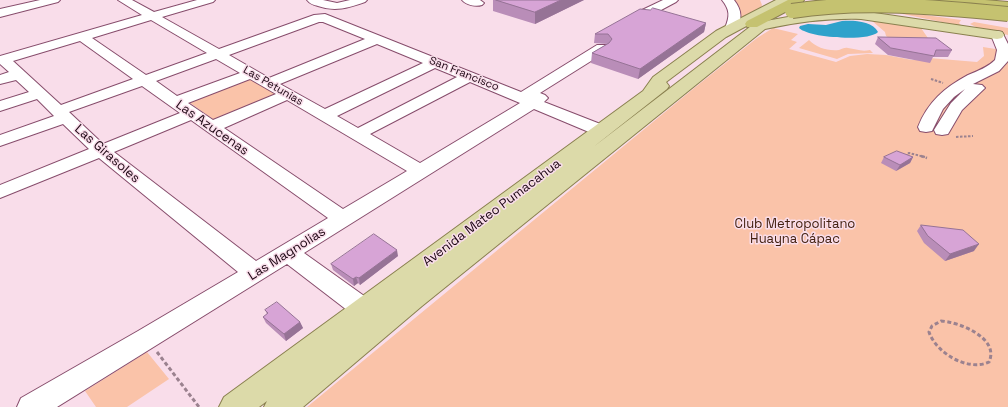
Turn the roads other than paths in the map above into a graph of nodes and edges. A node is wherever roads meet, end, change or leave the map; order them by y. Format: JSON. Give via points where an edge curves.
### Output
{"nodes":[{"id":1,"x":54,"y":0,"type":"edge"},
{"id":2,"x":209,"y":0,"type":"edge"},
{"id":3,"x":361,"y":0,"type":"edge"},
{"id":4,"x":672,"y":0,"type":"edge"},
{"id":5,"x":728,"y":0,"type":"edge"},
{"id":6,"x":824,"y":0,"type":"edge"},
{"id":7,"x":840,"y":0,"type":"edge"},
{"id":8,"x":912,"y":0,"type":"edge"},
{"id":9,"x":945,"y":0,"type":"edge"},
{"id":10,"x":1004,"y":0,"type":"edge"},
{"id":11,"x":1008,"y":0,"type":"edge"},
{"id":12,"x":35,"y":1,"type":"edge"},
{"id":13,"x":130,"y":1,"type":"edge"},
{"id":14,"x":311,"y":3,"type":"edge"},
{"id":15,"x":970,"y":3,"type":"junction"},
{"id":16,"x":790,"y":5,"type":"edge"},
{"id":17,"x":1008,"y":6,"type":"edge"},
{"id":18,"x":0,"y":11,"type":"edge"},
{"id":19,"x":644,"y":14,"type":"edge"},
{"id":20,"x":1008,"y":14,"type":"edge"},
{"id":21,"x":761,"y":15,"type":"edge"},
{"id":22,"x":152,"y":16,"type":"junction"},
{"id":23,"x":972,"y":24,"type":"junction"},
{"id":24,"x":731,"y":28,"type":"junction"},
{"id":25,"x":1004,"y":32,"type":"edge"},
{"id":26,"x":81,"y":36,"type":"junction"},
{"id":27,"x":377,"y":38,"type":"junction"},
{"id":28,"x":602,"y":48,"type":"edge"},
{"id":29,"x":218,"y":54,"type":"junction"},
{"id":30,"x":2,"y":59,"type":"edge"},
{"id":31,"x":434,"y":63,"type":"junction"},
{"id":32,"x":1008,"y":69,"type":"edge"},
{"id":33,"x":252,"y":73,"type":"junction"},
{"id":34,"x":19,"y":74,"type":"junction"},
{"id":35,"x":469,"y":76,"type":"junction"},
{"id":36,"x":0,"y":80,"type":"edge"},
{"id":37,"x":144,"y":80,"type":"junction"},
{"id":38,"x":269,"y":83,"type":"junction"},
{"id":39,"x":40,"y":93,"type":"junction"},
{"id":40,"x":288,"y":94,"type":"junction"},
{"id":41,"x":649,"y":95,"type":"junction"},
{"id":42,"x":531,"y":98,"type":"junction"},
{"id":43,"x":176,"y":102,"type":"junction"},
{"id":44,"x":0,"y":106,"type":"edge"},
{"id":45,"x":62,"y":114,"type":"junction"},
{"id":46,"x":192,"y":114,"type":"junction"},
{"id":47,"x":325,"y":115,"type":"junction"},
{"id":48,"x":211,"y":127,"type":"junction"},
{"id":49,"x":606,"y":128,"type":"junction"},
{"id":50,"x":926,"y":128,"type":"dead end"},
{"id":51,"x":358,"y":134,"type":"junction"},
{"id":52,"x":949,"y":134,"type":"road end"},
{"id":53,"x":0,"y":141,"type":"edge"},
{"id":54,"x":101,"y":151,"type":"junction"},
{"id":55,"x":421,"y":171,"type":"junction"},
{"id":56,"x":0,"y":192,"type":"edge"},
{"id":57,"x":343,"y":219,"type":"junction"},
{"id":58,"x":288,"y":253,"type":"junction"},
{"id":59,"x":255,"y":273,"type":"junction"},
{"id":60,"x":365,"y":310,"type":"junction"},
{"id":61,"x":31,"y":407,"type":"edge"},
{"id":62,"x":235,"y":407,"type":"edge"},
{"id":63,"x":280,"y":407,"type":"edge"}],
"edges":[{"from":1,"to":18,"type":"street"},
{"from":2,"to":22,"type":"street"},
{"from":3,"to":14,"type":"street","via":[[336,8]]},
{"from":4,"to":19,"type":"street"},
{"from":5,"to":24,"type":"street","via":[[736,13]]},
{"from":6,"to":23,"type":"main road"},
{"from":7,"to":23,"type":"main road"},
{"from":8,"to":15,"type":"street"},
{"from":9,"to":15,"type":"highway"},
{"from":10,"to":11,"type":"highway"},
{"from":12,"to":18,"type":"street"},
{"from":13,"to":22,"type":"street","name":"Las Petunias"},
{"from":15,"to":17,"type":"highway"},
{"from":16,"to":20,"type":"highway","bridge":true,"via":[[859,0]]},
{"from":16,"to":21,"type":"main road"},
{"from":16,"to":21,"type":"highway"},
{"from":21,"to":24,"type":"main road"},
{"from":21,"to":25,"type":"main road","via":[[791,19],[850,14]]},
{"from":21,"to":41,"type":"main road","name":"Avenida Mateo Pumacahua"},
{"from":21,"to":63,"type":"main road","name":"Avenida Mateo Pumacahua"},
{"from":22,"to":26,"type":"street"},
{"from":22,"to":29,"type":"street","name":"Las Petunias"},
{"from":23,"to":25,"type":"main road"},
{"from":24,"to":41,"type":"main road","via":[[659,80]]},
{"from":25,"to":50,"type":"street","via":[[1002,60],[949,93],[936,105]]},
{"from":26,"to":30,"type":"street"},
{"from":26,"to":37,"type":"street","name":"Las Azucenas"},
{"from":27,"to":29,"type":"street","name":"San Francisco","via":[[326,18],[318,18]]},
{"from":27,"to":31,"type":"street","name":"San Francisco"},
{"from":27,"to":38,"type":"street"},
{"from":28,"to":42,"type":"street","name":"Las Magnolias"},
{"from":29,"to":33,"type":"street","name":"Las Petunias"},
{"from":29,"to":37,"type":"street"},
{"from":30,"to":34,"type":"street","name":"Las Girasoles"},
{"from":31,"to":35,"type":"street","name":"San Francisco"},
{"from":31,"to":47,"type":"street"},
{"from":32,"to":52,"type":"street","via":[[968,94],[952,110]]},
{"from":33,"to":38,"type":"street","name":"Las Petunias"},
{"from":33,"to":43,"type":"street"},
{"from":34,"to":36,"type":"street"},
{"from":34,"to":39,"type":"street","name":"Las Girasoles"},
{"from":35,"to":42,"type":"street","name":"San Francisco"},
{"from":35,"to":51,"type":"street"},
{"from":37,"to":43,"type":"street","name":"Las Azucenas"},
{"from":37,"to":45,"type":"street"},
{"from":38,"to":40,"type":"street","name":"Las Petunias"},
{"from":39,"to":44,"type":"street"},
{"from":39,"to":45,"type":"street","name":"Las Girasoles"},
{"from":40,"to":47,"type":"street","name":"Las Petunias"},
{"from":40,"to":48,"type":"street"},
{"from":41,"to":49,"type":"main road","name":"Avenida Mateo Pumacahua"},
{"from":42,"to":49,"type":"street","name":"San Francisco"},
{"from":42,"to":55,"type":"street","name":"Las Magnolias"},
{"from":43,"to":46,"type":"street","name":"Las Azucenas"},
{"from":45,"to":53,"type":"street"},
{"from":45,"to":54,"type":"street","name":"Las Girasoles"},
{"from":46,"to":48,"type":"street","name":"Las Azucenas"},
{"from":46,"to":54,"type":"street"},
{"from":47,"to":51,"type":"street","name":"Las Petunias"},
{"from":48,"to":57,"type":"street","name":"Las Azucenas"},
{"from":49,"to":60,"type":"main road","name":"Avenida Mateo Pumacahua"},
{"from":51,"to":55,"type":"street","name":"Las Petunias"},
{"from":54,"to":56,"type":"street"},
{"from":54,"to":59,"type":"street","name":"Las Girasoles"},
{"from":55,"to":57,"type":"street","name":"Las Magnolias"},
{"from":57,"to":58,"type":"street","name":"Las Magnolias"},
{"from":58,"to":59,"type":"street","name":"Las Magnolias"},
{"from":58,"to":60,"type":"street"},
{"from":59,"to":61,"type":"street","name":"Las Magnolias"},
{"from":60,"to":62,"type":"main road","name":"Avenida Mateo Pumacahua"}]}
